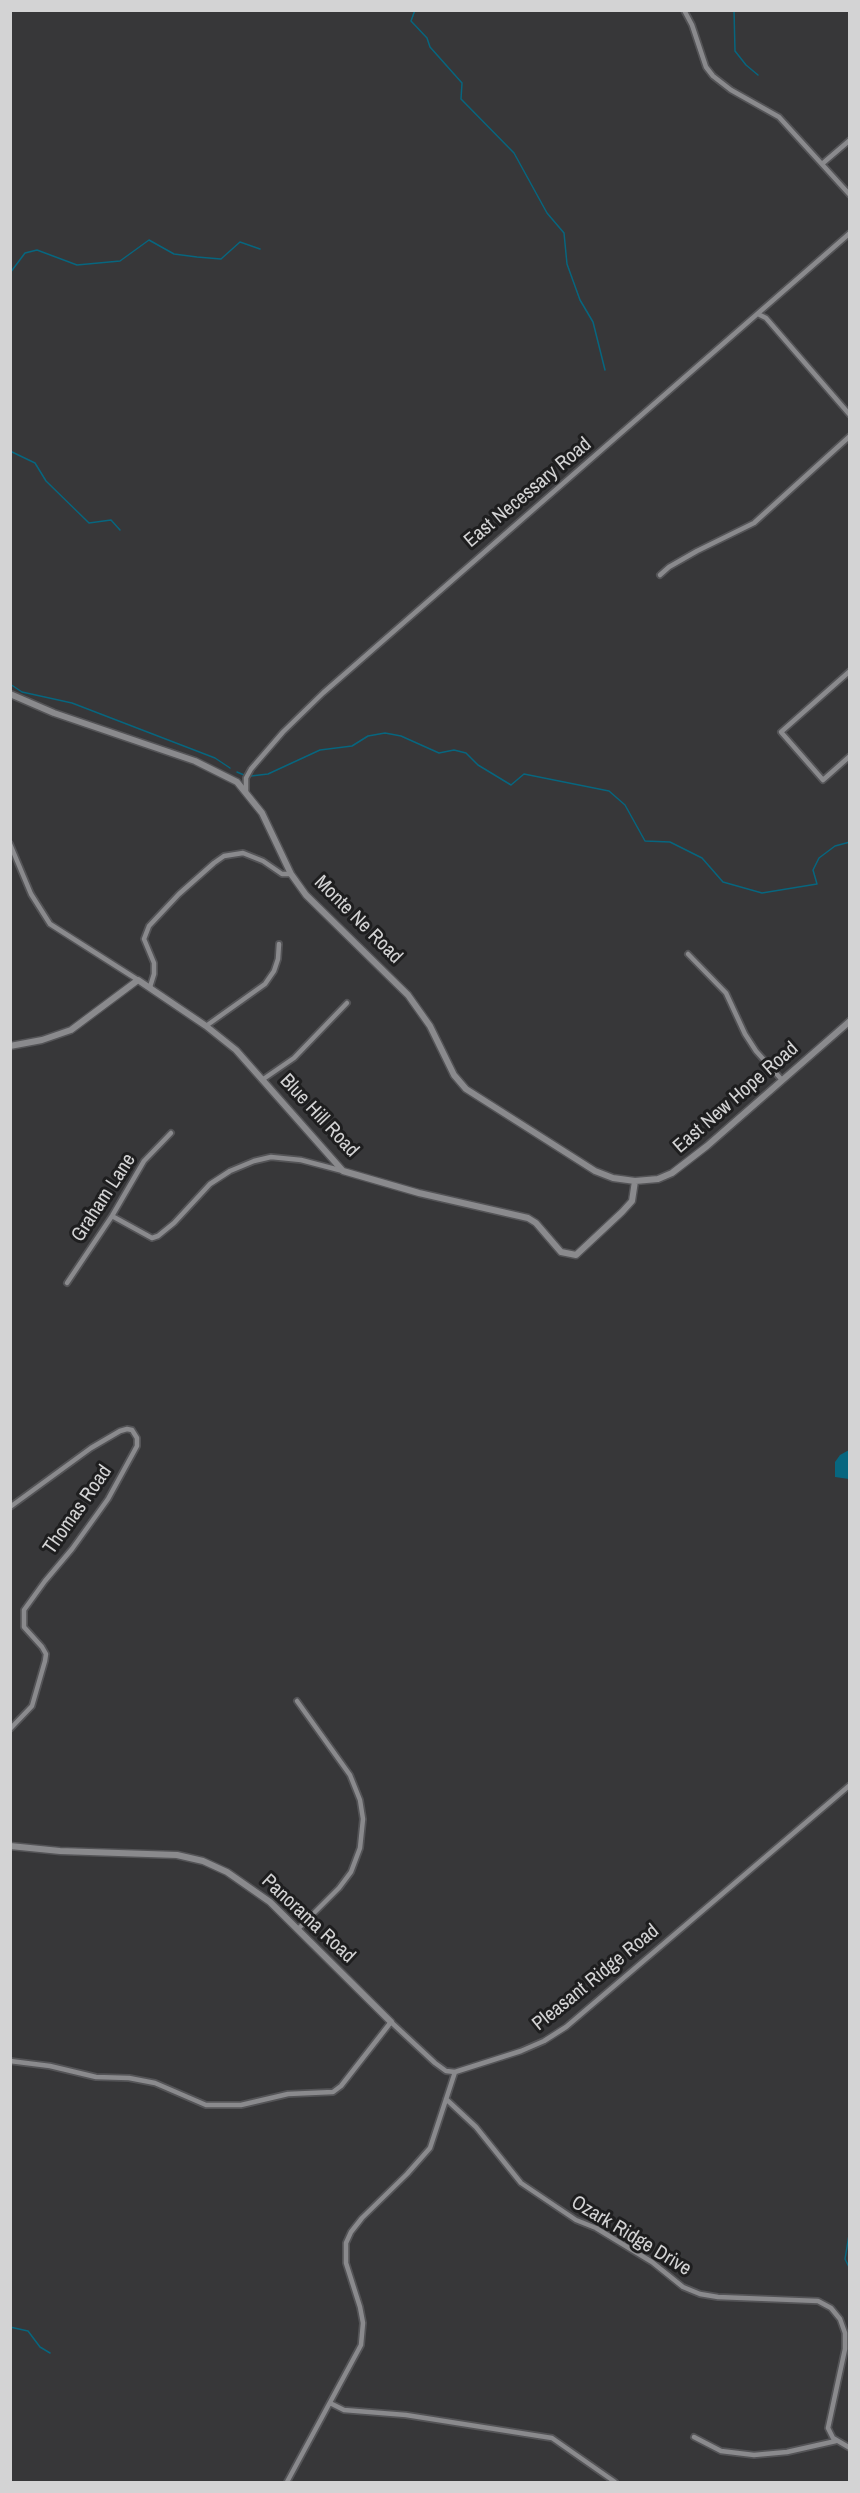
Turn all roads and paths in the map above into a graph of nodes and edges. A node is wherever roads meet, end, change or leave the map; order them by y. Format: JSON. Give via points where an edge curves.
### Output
{"nodes":[{"id":1,"x":684,"y":10,"type":"edge"},
{"id":2,"x":849,"y":140,"type":"edge"},
{"id":3,"x":822,"y":164,"type":"junction"},
{"id":4,"x":849,"y":195,"type":"edge"},
{"id":5,"x":849,"y":233,"type":"edge"},
{"id":6,"x":759,"y":314,"type":"junction"},
{"id":7,"x":849,"y":415,"type":"edge"},
{"id":8,"x":849,"y":436,"type":"edge"},
{"id":9,"x":660,"y":575,"type":"dead end"},
{"id":10,"x":849,"y":671,"type":"edge"},
{"id":11,"x":10,"y":694,"type":"edge"},
{"id":12,"x":849,"y":756,"type":"edge"},
{"id":13,"x":246,"y":790,"type":"junction"},
{"id":14,"x":10,"y":844,"type":"edge"},
{"id":15,"x":291,"y":874,"type":"junction"},
{"id":16,"x":279,"y":944,"type":"dead end"},
{"id":17,"x":688,"y":954,"type":"dead end"},
{"id":18,"x":138,"y":980,"type":"junction"},
{"id":19,"x":150,"y":987,"type":"junction"},
{"id":20,"x":347,"y":1003,"type":"dead end"},
{"id":21,"x":849,"y":1021,"type":"edge"},
{"id":22,"x":206,"y":1026,"type":"junction"},
{"id":23,"x":10,"y":1046,"type":"edge"},
{"id":24,"x":262,"y":1080,"type":"junction"},
{"id":25,"x":782,"y":1080,"type":"junction"},
{"id":26,"x":171,"y":1133,"type":"dead end"},
{"id":27,"x":343,"y":1171,"type":"junction"},
{"id":28,"x":635,"y":1180,"type":"junction"},
{"id":29,"x":112,"y":1216,"type":"junction"},
{"id":30,"x":67,"y":1283,"type":"dead end"},
{"id":31,"x":10,"y":1507,"type":"edge"},
{"id":32,"x":297,"y":1701,"type":"dead end"},
{"id":33,"x":10,"y":1729,"type":"edge"},
{"id":34,"x":849,"y":1785,"type":"edge"},
{"id":35,"x":10,"y":1846,"type":"edge"},
{"id":36,"x":298,"y":1929,"type":"junction"},
{"id":37,"x":391,"y":2022,"type":"junction"},
{"id":38,"x":10,"y":2061,"type":"edge"},
{"id":39,"x":455,"y":2072,"type":"junction"},
{"id":40,"x":446,"y":2099,"type":"junction"},
{"id":41,"x":330,"y":2403,"type":"junction"},
{"id":42,"x":694,"y":2437,"type":"dead end"},
{"id":43,"x":837,"y":2440,"type":"junction"},
{"id":44,"x":849,"y":2448,"type":"edge"},
{"id":45,"x":287,"y":2482,"type":"edge"},
{"id":46,"x":615,"y":2482,"type":"edge"}],
"edges":[{"from":1,"to":3,"type":"street","via":[[713,76],[779,117]]},
{"from":2,"to":3,"type":"street"},
{"from":3,"to":4,"type":"street"},
{"from":5,"to":6,"type":"street","name":"East Necessary Road"},
{"from":6,"to":7,"type":"street"},
{"from":6,"to":13,"type":"street","name":"East Necessary Road","via":[[323,693],[251,769]]},
{"from":8,"to":9,"type":"street","via":[[754,524],[697,551]]},
{"from":10,"to":12,"type":"street","via":[[781,732],[823,780]]},
{"from":11,"to":13,"type":"street","name":"Monte Ne Road","via":[[195,761],[225,774]]},
{"from":13,"to":15,"type":"street","name":"Monte Ne Road","via":[[262,813]]},
{"from":14,"to":18,"type":"street","via":[[50,924]]},
{"from":15,"to":19,"type":"street","via":[[282,874],[243,853],[224,856],[214,863],[149,926],[144,939],[154,963]]},
{"from":15,"to":28,"type":"street","name":"Monte Ne Road","via":[[320,910],[397,982],[419,1008],[445,1061],[466,1089],[595,1172]]},
{"from":16,"to":22,"type":"street","via":[[274,971],[265,984]]},
{"from":17,"to":25,"type":"street","via":[[726,993],[745,1035]]},
{"from":18,"to":19,"type":"street","name":"Blue Hill Road"},
{"from":18,"to":23,"type":"street","via":[[71,1030]]},
{"from":19,"to":22,"type":"street","name":"Blue Hill Road"},
{"from":20,"to":24,"type":"street","via":[[294,1058]]},
{"from":21,"to":25,"type":"street","name":"East New Hope Road"},
{"from":22,"to":24,"type":"street","name":"Blue Hill Road","via":[[236,1050]]},
{"from":24,"to":27,"type":"street","name":"Blue Hill Road"},
{"from":25,"to":28,"type":"street","name":"East New Hope Road","via":[[681,1167],[658,1179]]},
{"from":26,"to":29,"type":"street","name":"Graham Lane","via":[[144,1161]]},
{"from":27,"to":28,"type":"street","name":"Blue Hill Road","via":[[528,1218],[561,1252],[576,1255],[632,1201]]},
{"from":27,"to":29,"type":"street","via":[[302,1160],[271,1157],[254,1161],[210,1184],[174,1223],[152,1238]]},
{"from":29,"to":30,"type":"street","name":"Graham Lane"},
{"from":31,"to":33,"type":"street","name":"Thomas Road","via":[[120,1431],[132,1430],[137,1438],[137,1446],[108,1498],[24,1610],[24,1627],[46,1654],[32,1706]]},
{"from":32,"to":36,"type":"street","via":[[350,1775],[363,1820],[360,1848],[351,1872]]},
{"from":34,"to":39,"type":"street","name":"Pleasant Ridge Road","via":[[566,2027],[521,2051]]},
{"from":35,"to":36,"type":"street","name":"Panorama Road","via":[[177,1855],[203,1861],[250,1886]]},
{"from":36,"to":37,"type":"street","name":"Panorama Road"},
{"from":37,"to":38,"type":"street","via":[[333,2092],[288,2094],[241,2105],[206,2105],[154,2083],[96,2078]]},
{"from":37,"to":39,"type":"street","via":[[435,2063]]},
{"from":39,"to":40,"type":"street"},
{"from":40,"to":41,"type":"street","via":[[426,2155],[362,2217],[346,2243],[345,2263],[363,2324],[361,2345]]},
{"from":40,"to":43,"type":"street","name":"Ozark Ridge Drive","via":[[476,2127],[521,2183],[576,2220],[652,2262],[683,2287],[718,2297],[818,2301],[831,2308],[840,2319],[845,2341],[828,2428]]},
{"from":41,"to":45,"type":"street"},
{"from":41,"to":46,"type":"street","via":[[344,2410],[406,2415],[552,2438]]},
{"from":42,"to":43,"type":"street","via":[[721,2451],[754,2455]]},
{"from":43,"to":44,"type":"street"}]}
